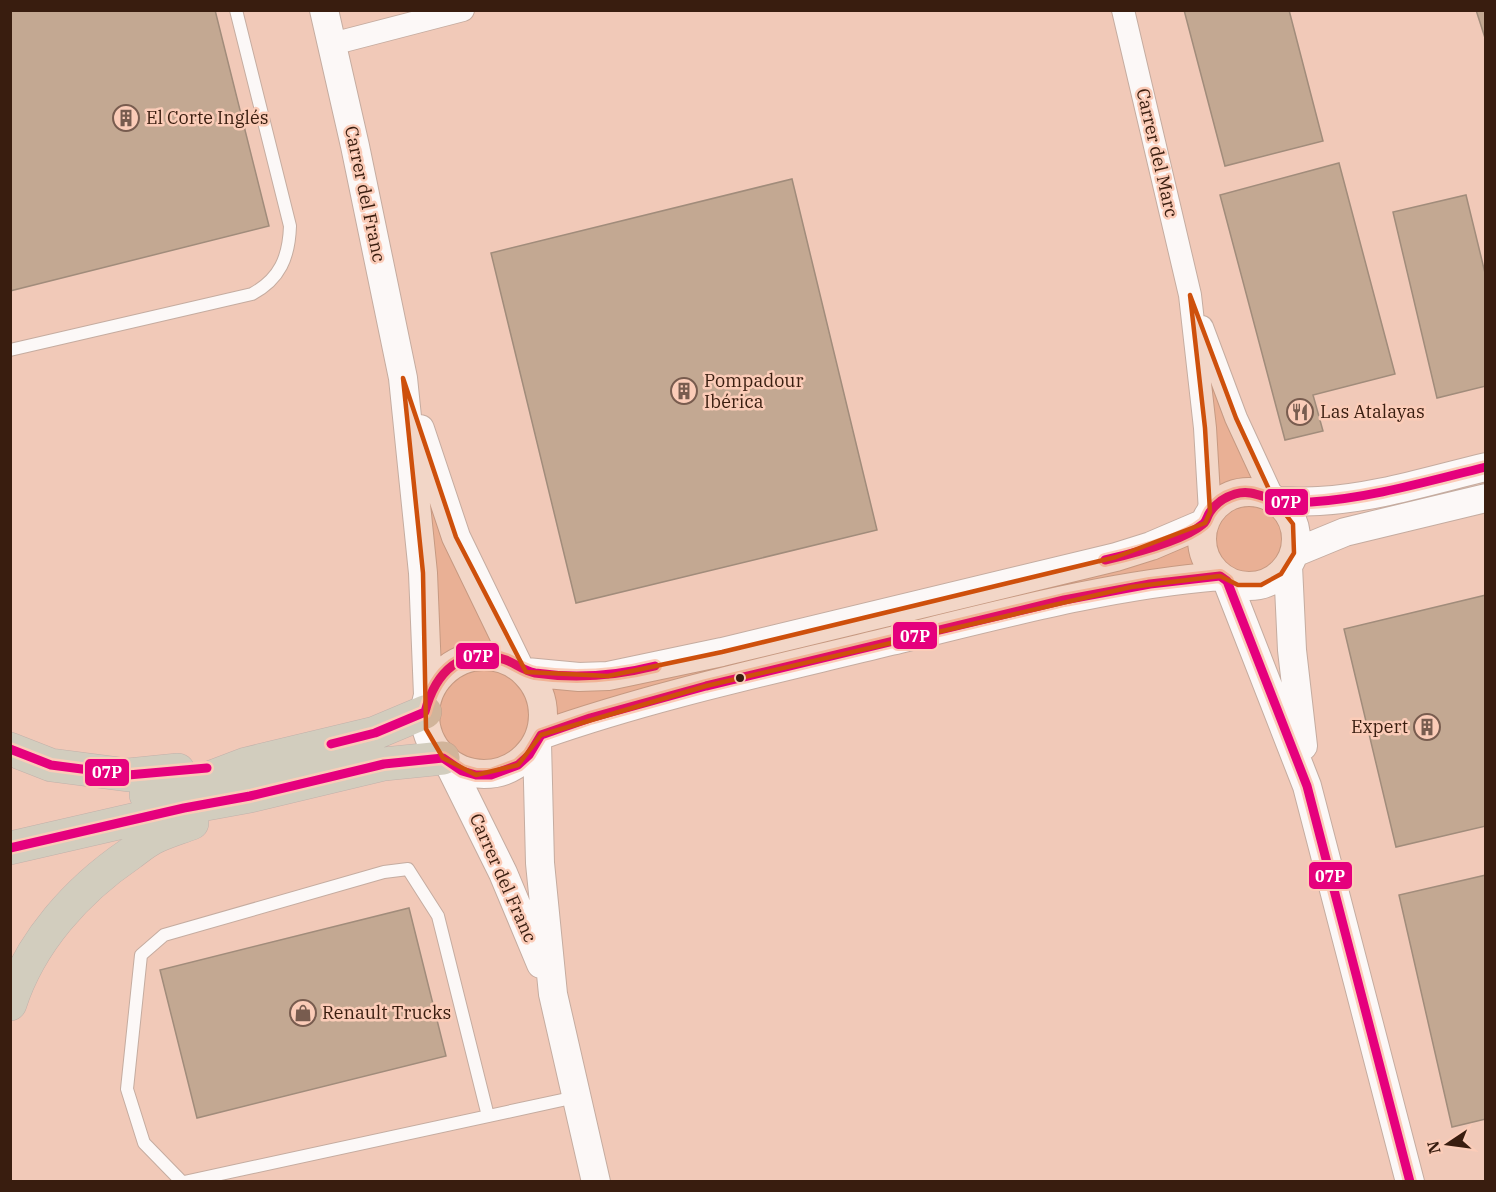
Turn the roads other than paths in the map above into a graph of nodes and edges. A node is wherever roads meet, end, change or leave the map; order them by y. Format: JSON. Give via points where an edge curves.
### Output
{"nodes":[{"id":1,"x":236,"y":10,"type":"edge"},
{"id":2,"x":324,"y":10,"type":"edge"},
{"id":3,"x":463,"y":10,"type":"edge"},
{"id":4,"x":1123,"y":10,"type":"edge"},
{"id":5,"x":332,"y":44,"type":"junction"},
{"id":6,"x":1190,"y":295,"type":"junction"},
{"id":7,"x":10,"y":350,"type":"edge"},
{"id":8,"x":403,"y":378,"type":"junction"},
{"id":9,"x":1485,"y":467,"type":"edge"},
{"id":10,"x":1485,"y":498,"type":"edge"},
{"id":11,"x":1275,"y":499,"type":"junction"},
{"id":12,"x":1207,"y":518,"type":"junction"},
{"id":13,"x":1291,"y":559,"type":"junction"},
{"id":14,"x":1223,"y":579,"type":"junction"},
{"id":15,"x":522,"y":669,"type":"junction"},
{"id":16,"x":426,"y":704,"type":"junction"},
{"id":17,"x":539,"y":739,"type":"junction"},
{"id":18,"x":10,"y":749,"type":"edge"},
{"id":19,"x":446,"y":761,"type":"junction"},
{"id":20,"x":248,"y":780,"type":"junction"},
{"id":21,"x":1307,"y":786,"type":"junction"},
{"id":22,"x":10,"y":829,"type":"edge"},
{"id":23,"x":10,"y":848,"type":"edge"},
{"id":24,"x":553,"y":994,"type":"junction"},
{"id":25,"x":10,"y":1004,"type":"edge"},
{"id":26,"x":576,"y":1097,"type":"junction"},
{"id":27,"x":488,"y":1116,"type":"junction"},
{"id":28,"x":183,"y":1182,"type":"edge"},
{"id":29,"x":596,"y":1182,"type":"edge"},
{"id":30,"x":1410,"y":1182,"type":"edge"}],
"edges":[{"from":1,"to":7,"type":"lane","via":[[290,226],[289,247],[280,270],[266,287],[252,294]]},
{"from":2,"to":5,"type":"street","name":"Carrer del Franc"},
{"from":3,"to":5,"type":"street"},
{"from":4,"to":6,"type":"street","name":"Carrer del Marc"},
{"from":5,"to":8,"type":"street","name":"Carrer del Franc"},
{"from":6,"to":11,"type":"street","name":"Carrer del Marc","via":[[1236,418]]},
{"from":6,"to":12,"type":"street","name":"Carrer del Marc","via":[[1205,428]]},
{"from":8,"to":15,"type":"street","name":"Carrer del Franc","via":[[456,537]]},
{"from":8,"to":16,"type":"street","name":"Carrer del Franc","via":[[423,573]]},
{"from":9,"to":11,"type":"street","via":[[1340,499]]},
{"from":10,"to":13,"type":"street","via":[[1345,532]]},
{"from":11,"to":12,"type":"street","via":[[1239,493],[1227,497]]},
{"from":11,"to":13,"type":"street","via":[[1293,524],[1296,538]]},
{"from":12,"to":14,"type":"street","via":[[1202,534],[1205,558]]},
{"from":12,"to":15,"type":"street","via":[[1152,546],[1116,557],[722,652],[608,676]]},
{"from":13,"to":14,"type":"street","via":[[1281,574],[1261,585]]},
{"from":13,"to":21,"type":"street","via":[[1292,650]]},
{"from":14,"to":17,"type":"street","via":[[1150,584],[1064,600],[706,686],[590,718]]},
{"from":14,"to":21,"type":"street"},
{"from":15,"to":16,"type":"street","via":[[490,656],[459,661],[435,681]]},
{"from":15,"to":17,"type":"street","via":[[542,701],[544,719]]},
{"from":16,"to":19,"type":"street","via":[[426,729],[432,745]]},
{"from":16,"to":20,"type":"highway","via":[[375,733]]},
{"from":17,"to":19,"type":"street","via":[[518,765],[491,775],[462,771]]},
{"from":17,"to":24,"type":"street","name":"Carrer del Franc","via":[[540,863]]},
{"from":18,"to":20,"type":"highway","via":[[51,765],[128,775]]},
{"from":19,"to":20,"type":"highway"},
{"from":19,"to":24,"type":"street","name":"Carrer del Franc","via":[[503,873]]},
{"from":20,"to":22,"type":"highway","via":[[201,781]]},
{"from":20,"to":23,"type":"highway","via":[[184,808]]},
{"from":20,"to":25,"type":"highway","via":[[206,817],[151,839],[72,901],[41,942]]},
{"from":21,"to":30,"type":"street"},
{"from":24,"to":26,"type":"street","name":"Carrer del Franc"},
{"from":26,"to":27,"type":"lane"},
{"from":26,"to":29,"type":"street","name":"Carrer del Franc"},
{"from":27,"to":28,"type":"lane"},
{"from":27,"to":28,"type":"lane","via":[[438,916],[408,869],[384,872],[164,935],[141,956],[127,1089],[144,1143]]}]}
